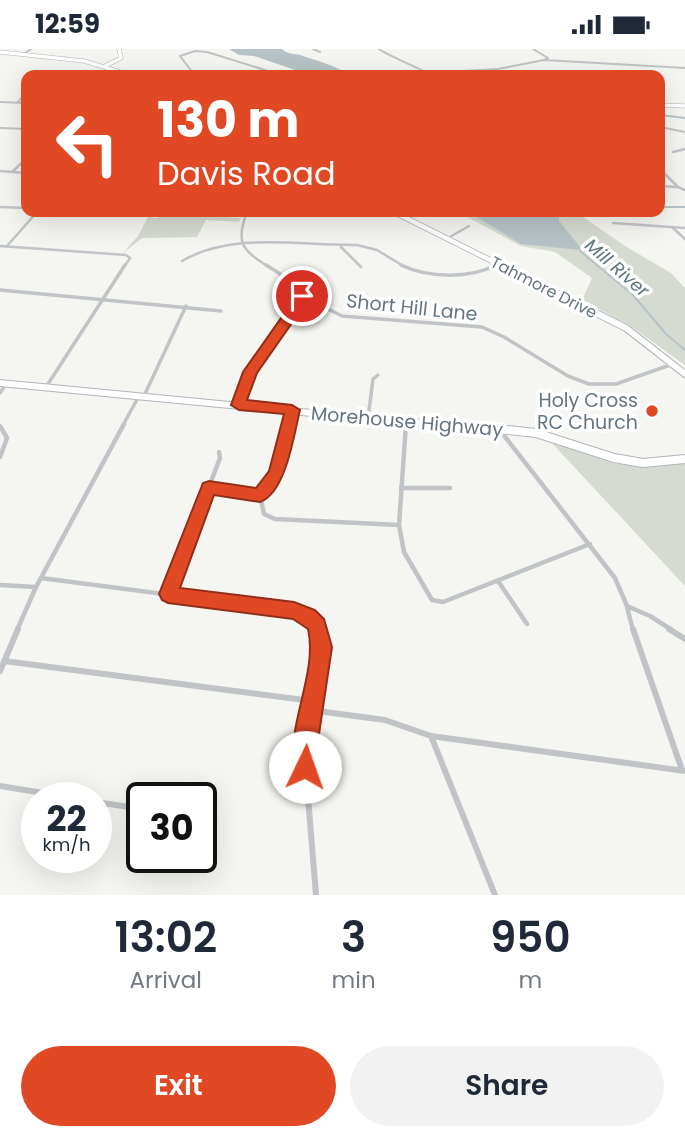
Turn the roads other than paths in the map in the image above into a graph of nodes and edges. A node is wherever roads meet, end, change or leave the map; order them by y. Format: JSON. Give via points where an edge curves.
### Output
{"nodes":[{"id":1,"x":31,"y":49,"type":"edge"},
{"id":2,"x":114,"y":49,"type":"edge"},
{"id":3,"x":119,"y":49,"type":"edge"},
{"id":4,"x":313,"y":49,"type":"edge"},
{"id":5,"x":379,"y":49,"type":"edge"},
{"id":6,"x":533,"y":49,"type":"edge"},
{"id":7,"x":0,"y":52,"type":"edge"},
{"id":8,"x":320,"y":52,"type":"dead end"},
{"id":9,"x":24,"y":54,"type":"junction"},
{"id":10,"x":544,"y":61,"type":"junction"},
{"id":11,"x":114,"y":63,"type":"junction"},
{"id":12,"x":105,"y":67,"type":"junction"},
{"id":13,"x":685,"y":68,"type":"edge"},
{"id":14,"x":114,"y":70,"type":"edge"},
{"id":15,"x":191,"y":70,"type":"edge"},
{"id":16,"x":264,"y":70,"type":"edge"},
{"id":17,"x":420,"y":70,"type":"edge"},
{"id":18,"x":480,"y":70,"type":"edge"},
{"id":19,"x":21,"y":99,"type":"edge"},
{"id":20,"x":0,"y":102,"type":"edge"},
{"id":21,"x":18,"y":103,"type":"joint"},
{"id":22,"x":665,"y":105,"type":"edge"},
{"id":23,"x":685,"y":106,"type":"edge"},
{"id":24,"x":0,"y":128,"type":"edge"},
{"id":25,"x":665,"y":128,"type":"edge"},
{"id":26,"x":21,"y":129,"type":"edge"},
{"id":27,"x":685,"y":132,"type":"edge"},
{"id":28,"x":685,"y":149,"type":"edge"},
{"id":29,"x":674,"y":152,"type":"dead end"},
{"id":30,"x":21,"y":164,"type":"edge"},
{"id":31,"x":0,"y":171,"type":"edge"},
{"id":32,"x":13,"y":172,"type":"junction"},
{"id":33,"x":21,"y":173,"type":"edge"},
{"id":34,"x":665,"y":174,"type":"edge"},
{"id":35,"x":665,"y":186,"type":"edge"},
{"id":36,"x":678,"y":187,"type":"junction"},
{"id":37,"x":685,"y":190,"type":"edge"},
{"id":38,"x":0,"y":207,"type":"edge"},
{"id":39,"x":21,"y":208,"type":"edge"},
{"id":40,"x":33,"y":217,"type":"edge"},
{"id":41,"x":245,"y":217,"type":"edge"},
{"id":42,"x":405,"y":217,"type":"edge"},
{"id":43,"x":613,"y":223,"type":"dead end"},
{"id":44,"x":469,"y":226,"type":"dead end"},
{"id":45,"x":672,"y":227,"type":"junction"},
{"id":46,"x":685,"y":228,"type":"edge"},
{"id":47,"x":449,"y":238,"type":"junction"},
{"id":48,"x":685,"y":239,"type":"edge"},
{"id":49,"x":243,"y":243,"type":"junction"},
{"id":50,"x":0,"y":246,"type":"edge"},
{"id":51,"x":6,"y":247,"type":"junction"},
{"id":52,"x":341,"y":247,"type":"junction"},
{"id":53,"x":182,"y":261,"type":"dead end"},
{"id":54,"x":498,"y":264,"type":"junction"},
{"id":55,"x":361,"y":267,"type":"dead end"},
{"id":56,"x":0,"y":290,"type":"edge"},
{"id":57,"x":302,"y":296,"type":"junction"},
{"id":58,"x":105,"y":299,"type":"junction"},
{"id":59,"x":186,"y":306,"type":"junction"},
{"id":60,"x":222,"y":311,"type":"dead end"},
{"id":61,"x":674,"y":364,"type":"junction"},
{"id":62,"x":685,"y":374,"type":"edge"},
{"id":63,"x":379,"y":375,"type":"dead end"},
{"id":64,"x":3,"y":383,"type":"edge"},
{"id":65,"x":46,"y":387,"type":"junction"},
{"id":66,"x":0,"y":393,"type":"edge"},
{"id":67,"x":141,"y":396,"type":"junction"},
{"id":68,"x":239,"y":405,"type":"junction"},
{"id":69,"x":292,"y":410,"type":"junction"},
{"id":70,"x":368,"y":418,"type":"junction"},
{"id":71,"x":406,"y":422,"type":"junction"},
{"id":72,"x":0,"y":426,"type":"edge"},
{"id":73,"x":498,"y":429,"type":"junction"},
{"id":74,"x":219,"y":452,"type":"dead end"},
{"id":75,"x":0,"y":457,"type":"edge"},
{"id":76,"x":685,"y":459,"type":"edge"},
{"id":77,"x":209,"y":488,"type":"junction"},
{"id":78,"x":401,"y":488,"type":"junction"},
{"id":79,"x":450,"y":488,"type":"dead end"},
{"id":80,"x":260,"y":495,"type":"junction"},
{"id":81,"x":399,"y":524,"type":"junction"},
{"id":82,"x":590,"y":544,"type":"junction"},
{"id":83,"x":41,"y":578,"type":"junction"},
{"id":84,"x":498,"y":581,"type":"junction"},
{"id":85,"x":0,"y":585,"type":"edge"},
{"id":86,"x":36,"y":587,"type":"junction"},
{"id":87,"x":168,"y":594,"type":"junction"},
{"id":88,"x":627,"y":606,"type":"junction"},
{"id":89,"x":527,"y":624,"type":"dead end"},
{"id":90,"x":685,"y":639,"type":"edge"},
{"id":91,"x":5,"y":661,"type":"junction"},
{"id":92,"x":0,"y":671,"type":"edge"},
{"id":93,"x":312,"y":701,"type":"junction"},
{"id":94,"x":310,"y":710,"type":"junction"},
{"id":95,"x":431,"y":736,"type":"junction"},
{"id":96,"x":683,"y":771,"type":"edge"},
{"id":97,"x":0,"y":786,"type":"edge"},
{"id":98,"x":21,"y":789,"type":"edge"},
{"id":99,"x":316,"y":895,"type":"edge"},
{"id":100,"x":495,"y":895,"type":"edge"}],
"edges":[{"from":1,"to":9,"type":"street"},
{"from":2,"to":11,"type":"street"},
{"from":3,"to":11,"type":"street","via":[[122,56]]},
{"from":4,"to":8,"type":"street"},
{"from":5,"to":17,"type":"street"},
{"from":6,"to":10,"type":"street","via":[[547,56]]},
{"from":7,"to":9,"type":"street"},
{"from":9,"to":12,"type":"street"},
{"from":10,"to":13,"type":"street"},
{"from":10,"to":18,"type":"street"},
{"from":11,"to":12,"type":"street"},
{"from":12,"to":14,"type":"street"},
{"from":15,"to":16,"type":"street","via":[[180,56],[200,51]]},
{"from":19,"to":21,"type":"street"},
{"from":20,"to":21,"type":"street"},
{"from":22,"to":23,"type":"street"},
{"from":24,"to":26,"type":"street"},
{"from":25,"to":27,"type":"street"},
{"from":28,"to":29,"type":"street"},
{"from":30,"to":32,"type":"street"},
{"from":31,"to":32,"type":"street"},
{"from":32,"to":33,"type":"street"},
{"from":34,"to":36,"type":"street"},
{"from":35,"to":36,"type":"street"},
{"from":36,"to":37,"type":"street"},
{"from":38,"to":39,"type":"street"},
{"from":40,"to":51,"type":"street"},
{"from":41,"to":49,"type":"street","via":[[239,232]]},
{"from":42,"to":47,"type":"street","name":"Tahmore Drive"},
{"from":43,"to":45,"type":"street"},
{"from":44,"to":47,"type":"street"},
{"from":45,"to":46,"type":"street"},
{"from":45,"to":48,"type":"street"},
{"from":47,"to":54,"type":"street","name":"Tahmore Drive"},
{"from":49,"to":52,"type":"street"},
{"from":49,"to":53,"type":"street"},
{"from":49,"to":57,"type":"street","name":"Short Hill Lane","via":[[251,256],[279,273]]},
{"from":50,"to":51,"type":"street"},
{"from":51,"to":58,"type":"street","via":[[126,255],[129,262]]},
{"from":52,"to":54,"type":"street","via":[[366,246],[408,269],[428,272],[474,274]]},
{"from":52,"to":55,"type":"street"},
{"from":54,"to":61,"type":"street","name":"Tahmore Drive","via":[[626,328]]},
{"from":56,"to":58,"type":"street"},
{"from":57,"to":61,"type":"street","name":"Short Hill Lane","via":[[327,310],[360,319],[482,327],[589,384],[616,384]]},
{"from":57,"to":68,"type":"street","via":[[250,372]]},
{"from":58,"to":59,"type":"street"},
{"from":58,"to":65,"type":"street"},
{"from":59,"to":60,"type":"street"},
{"from":59,"to":67,"type":"street"},
{"from":61,"to":62,"type":"street","name":"Tahmore Drive"},
{"from":63,"to":70,"type":"street","via":[[373,379]]},
{"from":64,"to":65,"type":"street","name":"Morehouse Highway"},
{"from":64,"to":66,"type":"street"},
{"from":65,"to":67,"type":"street","name":"Morehouse Highway"},
{"from":67,"to":68,"type":"street","name":"Morehouse Highway"},
{"from":67,"to":83,"type":"street"},
{"from":68,"to":69,"type":"street","name":"Morehouse Highway"},
{"from":69,"to":70,"type":"street","name":"Morehouse Highway"},
{"from":69,"to":80,"type":"street","via":[[276,473]]},
{"from":70,"to":71,"type":"street","name":"Morehouse Highway"},
{"from":71,"to":73,"type":"street","name":"Morehouse Highway"},
{"from":71,"to":78,"type":"street"},
{"from":72,"to":75,"type":"street","via":[[7,438]]},
{"from":73,"to":76,"type":"street","name":"Morehouse Highway","via":[[536,433],[643,463]]},
{"from":73,"to":82,"type":"street"},
{"from":74,"to":77,"type":"street"},
{"from":77,"to":80,"type":"street"},
{"from":77,"to":87,"type":"street"},
{"from":78,"to":79,"type":"street"},
{"from":78,"to":81,"type":"street"},
{"from":80,"to":81,"type":"street","via":[[264,514],[275,519]]},
{"from":81,"to":84,"type":"street","via":[[404,552],[432,600],[443,602]]},
{"from":82,"to":84,"type":"street"},
{"from":82,"to":88,"type":"street","via":[[615,578]]},
{"from":83,"to":86,"type":"street"},
{"from":83,"to":87,"type":"street"},
{"from":84,"to":89,"type":"street"},
{"from":85,"to":86,"type":"street"},
{"from":86,"to":91,"type":"street"},
{"from":87,"to":93,"type":"street","via":[[308,616],[317,625],[322,642]]},
{"from":88,"to":90,"type":"street"},
{"from":88,"to":96,"type":"street"},
{"from":91,"to":92,"type":"street"},
{"from":91,"to":93,"type":"street"},
{"from":93,"to":94,"type":"street"},
{"from":94,"to":95,"type":"street","via":[[384,720]]},
{"from":94,"to":99,"type":"street","via":[[304,748]]},
{"from":95,"to":96,"type":"street"},
{"from":95,"to":100,"type":"street"},
{"from":97,"to":98,"type":"street"}]}
